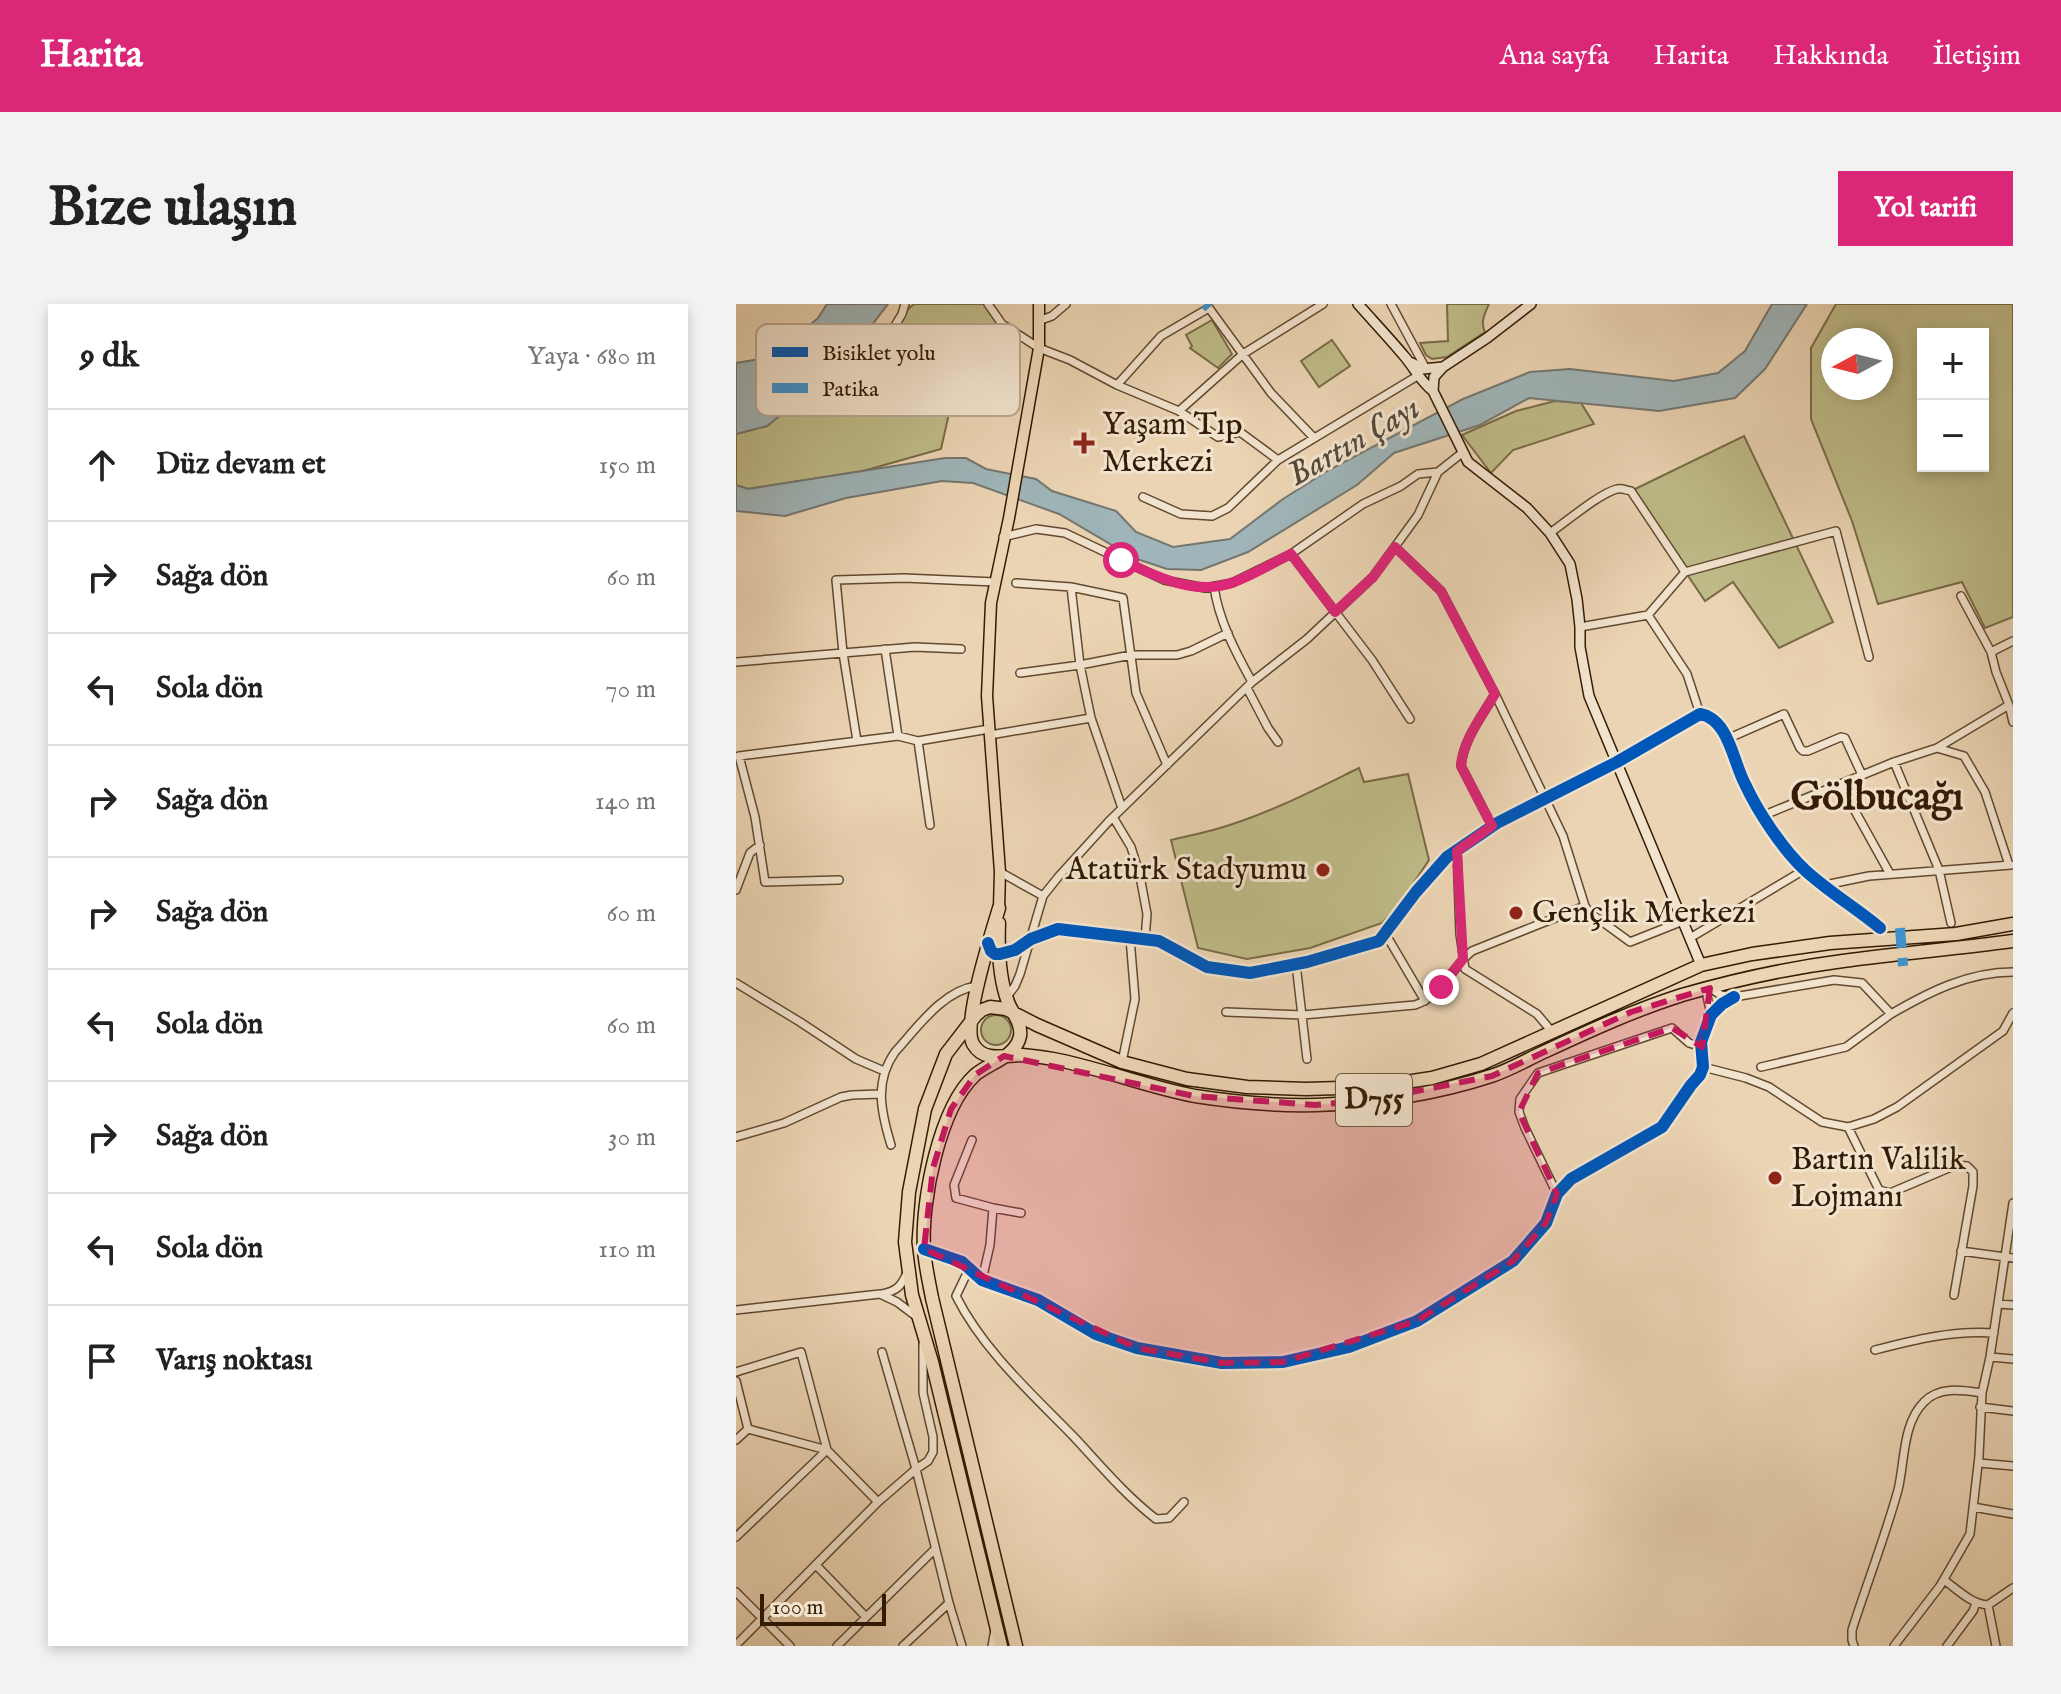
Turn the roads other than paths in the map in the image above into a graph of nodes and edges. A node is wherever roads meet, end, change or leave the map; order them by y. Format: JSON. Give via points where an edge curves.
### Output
{"nodes":[{"id":1,"x":905,"y":304,"type":"edge"},
{"id":2,"x":914,"y":304,"type":"edge"},
{"id":3,"x":988,"y":304,"type":"edge"},
{"id":4,"x":1039,"y":304,"type":"edge"},
{"id":5,"x":1066,"y":304,"type":"edge"},
{"id":6,"x":1323,"y":304,"type":"edge"},
{"id":7,"x":1358,"y":304,"type":"edge"},
{"id":8,"x":1391,"y":304,"type":"edge"},
{"id":9,"x":1531,"y":304,"type":"edge"},
{"id":10,"x":1210,"y":305,"type":"edge"},
{"id":11,"x":902,"y":314,"type":"junction"},
{"id":12,"x":1041,"y":320,"type":"junction"},
{"id":13,"x":896,"y":324,"type":"edge"},
{"id":14,"x":1002,"y":324,"type":"edge"},
{"id":15,"x":1020,"y":336,"type":"edge"},
{"id":16,"x":1039,"y":348,"type":"junction"},
{"id":17,"x":1243,"y":354,"type":"junction"},
{"id":18,"x":1426,"y":375,"type":"junction"},
{"id":19,"x":1117,"y":385,"type":"junction"},
{"id":20,"x":1179,"y":411,"type":"junction"},
{"id":21,"x":1314,"y":438,"type":"junction"},
{"id":22,"x":1460,"y":449,"type":"junction"},
{"id":23,"x":1278,"y":460,"type":"junction"},
{"id":24,"x":1438,"y":472,"type":"junction"},
{"id":25,"x":1143,"y":497,"type":"dead end"},
{"id":26,"x":1550,"y":533,"type":"junction"},
{"id":27,"x":1003,"y":537,"type":"junction"},
{"id":28,"x":1395,"y":547,"type":"junction"},
{"id":29,"x":1291,"y":554,"type":"junction"},
{"id":30,"x":1685,"y":572,"type":"junction"},
{"id":31,"x":995,"y":582,"type":"junction"},
{"id":32,"x":1016,"y":583,"type":"dead end"},
{"id":33,"x":1214,"y":586,"type":"junction"},
{"id":34,"x":1071,"y":587,"type":"junction"},
{"id":35,"x":1961,"y":596,"type":"dead end"},
{"id":36,"x":1335,"y":612,"type":"junction"},
{"id":37,"x":1648,"y":615,"type":"junction"},
{"id":38,"x":1580,"y":627,"type":"junction"},
{"id":39,"x":1228,"y":633,"type":"junction"},
{"id":40,"x":2013,"y":641,"type":"edge"},
{"id":41,"x":885,"y":649,"type":"junction"},
{"id":42,"x":961,"y":649,"type":"dead end"},
{"id":43,"x":1991,"y":652,"type":"junction"},
{"id":44,"x":843,"y":653,"type":"junction"},
{"id":45,"x":1131,"y":655,"type":"junction"},
{"id":46,"x":1869,"y":657,"type":"dead end"},
{"id":47,"x":736,"y":662,"type":"edge"},
{"id":48,"x":1080,"y":665,"type":"junction"},
{"id":49,"x":1020,"y":673,"type":"dead end"},
{"id":50,"x":1249,"y":685,"type":"junction"},
{"id":51,"x":1495,"y":694,"type":"junction"},
{"id":52,"x":2009,"y":705,"type":"junction"},
{"id":53,"x":1700,"y":714,"type":"junction"},
{"id":54,"x":1091,"y":718,"type":"junction"},
{"id":55,"x":1410,"y":719,"type":"dead end"},
{"id":56,"x":2013,"y":722,"type":"edge"},
{"id":57,"x":989,"y":732,"type":"junction"},
{"id":58,"x":898,"y":736,"type":"junction"},
{"id":59,"x":1727,"y":739,"type":"junction"},
{"id":60,"x":857,"y":741,"type":"junction"},
{"id":61,"x":918,"y":741,"type":"junction"},
{"id":62,"x":1278,"y":742,"type":"dead end"},
{"id":63,"x":1937,"y":748,"type":"junction"},
{"id":64,"x":737,"y":752,"type":"edge"},
{"id":65,"x":1617,"y":762,"type":"junction"},
{"id":66,"x":1894,"y":762,"type":"junction"},
{"id":67,"x":1167,"y":765,"type":"junction"},
{"id":68,"x":1862,"y":775,"type":"junction"},
{"id":69,"x":1840,"y":784,"type":"junction"},
{"id":70,"x":1545,"y":799,"type":"junction"},
{"id":71,"x":1122,"y":808,"type":"junction"},
{"id":72,"x":1762,"y":816,"type":"junction"},
{"id":73,"x":1113,"y":817,"type":"junction"},
{"id":74,"x":930,"y":825,"type":"dead end"},
{"id":75,"x":1492,"y":826,"type":"junction"},
{"id":76,"x":760,"y":845,"type":"junction"},
{"id":77,"x":1457,"y":851,"type":"junction"},
{"id":78,"x":2011,"y":865,"type":"edge"},
{"id":79,"x":1804,"y":870,"type":"junction"},
{"id":80,"x":1939,"y":870,"type":"junction"},
{"id":81,"x":1000,"y":872,"type":"junction"},
{"id":82,"x":1890,"y":874,"type":"junction"},
{"id":83,"x":839,"y":880,"type":"dead end"},
{"id":84,"x":1825,"y":885,"type":"junction"},
{"id":85,"x":736,"y":890,"type":"edge"},
{"id":86,"x":1043,"y":896,"type":"junction"},
{"id":87,"x":1585,"y":906,"type":"junction"},
{"id":88,"x":999,"y":908,"type":"joint"},
{"id":89,"x":1683,"y":921,"type":"junction"},
{"id":90,"x":1951,"y":923,"type":"dead end"},
{"id":91,"x":2013,"y":924,"type":"edge"},
{"id":92,"x":1880,"y":928,"type":"dead end"},
{"id":93,"x":1385,"y":933,"type":"junction"},
{"id":94,"x":1130,"y":938,"type":"junction"},
{"id":95,"x":1690,"y":938,"type":"junction"},
{"id":96,"x":1031,"y":939,"type":"junction"},
{"id":97,"x":1145,"y":939,"type":"junction"},
{"id":98,"x":2013,"y":941,"type":"edge"},
{"id":99,"x":999,"y":948,"type":"junction"},
{"id":100,"x":1463,"y":959,"type":"junction"},
{"id":101,"x":1296,"y":964,"type":"junction"},
{"id":102,"x":1701,"y":965,"type":"junction"},
{"id":103,"x":2013,"y":972,"type":"edge"},
{"id":104,"x":736,"y":983,"type":"edge"},
{"id":105,"x":977,"y":986,"type":"junction"},
{"id":106,"x":1710,"y":988,"type":"junction"},
{"id":107,"x":1734,"y":997,"type":"junction"},
{"id":108,"x":1425,"y":1001,"type":"junction"},
{"id":109,"x":1002,"y":1002,"type":"junction"},
{"id":110,"x":1226,"y":1012,"type":"dead end"},
{"id":111,"x":1013,"y":1014,"type":"junction"},
{"id":112,"x":1891,"y":1014,"type":"junction"},
{"id":113,"x":1303,"y":1015,"type":"junction"},
{"id":114,"x":1711,"y":1015,"type":"junction"},
{"id":115,"x":2012,"y":1017,"type":"edge"},
{"id":116,"x":971,"y":1022,"type":"junction"},
{"id":117,"x":1553,"y":1033,"type":"junction"},
{"id":118,"x":1702,"y":1047,"type":"junction"},
{"id":119,"x":1004,"y":1056,"type":"junction"},
{"id":120,"x":1307,"y":1059,"type":"dead end"},
{"id":121,"x":1122,"y":1062,"type":"junction"},
{"id":122,"x":1703,"y":1067,"type":"junction"},
{"id":123,"x":1761,"y":1067,"type":"dead end"},
{"id":124,"x":884,"y":1071,"type":"junction"},
{"id":125,"x":880,"y":1094,"type":"junction"},
{"id":126,"x":1848,"y":1127,"type":"junction"},
{"id":127,"x":736,"y":1137,"type":"edge"},
{"id":128,"x":972,"y":1140,"type":"dead end"},
{"id":129,"x":891,"y":1145,"type":"dead end"},
{"id":130,"x":1557,"y":1194,"type":"junction"},
{"id":131,"x":2013,"y":1203,"type":"edge"},
{"id":132,"x":993,"y":1208,"type":"junction"},
{"id":133,"x":1021,"y":1213,"type":"dead end"},
{"id":134,"x":924,"y":1249,"type":"junction"},
{"id":135,"x":1961,"y":1251,"type":"junction"},
{"id":136,"x":2009,"y":1258,"type":"edge"},
{"id":137,"x":969,"y":1269,"type":"junction"},
{"id":138,"x":908,"y":1271,"type":"junction"},
{"id":139,"x":982,"y":1280,"type":"junction"},
{"id":140,"x":880,"y":1294,"type":"junction"},
{"id":141,"x":1954,"y":1295,"type":"dead end"},
{"id":142,"x":1998,"y":1304,"type":"junction"},
{"id":143,"x":2013,"y":1305,"type":"edge"},
{"id":144,"x":736,"y":1310,"type":"edge"},
{"id":145,"x":917,"y":1317,"type":"junction"},
{"id":146,"x":1994,"y":1333,"type":"junction"},
{"id":147,"x":923,"y":1336,"type":"junction"},
{"id":148,"x":1875,"y":1350,"type":"dead end"},
{"id":149,"x":882,"y":1352,"type":"dead end"},
{"id":150,"x":1990,"y":1357,"type":"junction"},
{"id":151,"x":2013,"y":1359,"type":"edge"},
{"id":152,"x":736,"y":1372,"type":"edge"},
{"id":153,"x":736,"y":1381,"type":"edge"},
{"id":154,"x":1982,"y":1393,"type":"junction"},
{"id":155,"x":1980,"y":1407,"type":"junction"},
{"id":156,"x":2013,"y":1411,"type":"edge"},
{"id":157,"x":748,"y":1429,"type":"junction"},
{"id":158,"x":736,"y":1440,"type":"edge"},
{"id":159,"x":827,"y":1450,"type":"junction"},
{"id":160,"x":1979,"y":1463,"type":"junction"},
{"id":161,"x":2013,"y":1466,"type":"edge"},
{"id":162,"x":916,"y":1469,"type":"junction"},
{"id":163,"x":878,"y":1502,"type":"junction"},
{"id":164,"x":1184,"y":1502,"type":"dead end"},
{"id":165,"x":1973,"y":1507,"type":"junction"},
{"id":166,"x":2013,"y":1514,"type":"edge"},
{"id":167,"x":736,"y":1537,"type":"edge"},
{"id":168,"x":935,"y":1549,"type":"junction"},
{"id":169,"x":816,"y":1565,"type":"junction"},
{"id":170,"x":1944,"y":1580,"type":"junction"},
{"id":171,"x":2013,"y":1588,"type":"edge"},
{"id":172,"x":736,"y":1592,"type":"edge"},
{"id":173,"x":949,"y":1603,"type":"junction"},
{"id":174,"x":1976,"y":1603,"type":"junction"},
{"id":175,"x":1988,"y":1605,"type":"junction"},
{"id":176,"x":866,"y":1617,"type":"junction"},
{"id":177,"x":764,"y":1618,"type":"junction"},
{"id":178,"x":996,"y":1624,"type":"junction"},
{"id":179,"x":736,"y":1645,"type":"edge"},
{"id":180,"x":790,"y":1646,"type":"edge"},
{"id":181,"x":837,"y":1646,"type":"edge"},
{"id":182,"x":903,"y":1646,"type":"edge"},
{"id":183,"x":962,"y":1646,"type":"edge"},
{"id":184,"x":992,"y":1646,"type":"edge"},
{"id":185,"x":1001,"y":1646,"type":"edge"},
{"id":186,"x":1016,"y":1646,"type":"edge"},
{"id":187,"x":1854,"y":1646,"type":"edge"},
{"id":188,"x":1894,"y":1646,"type":"edge"},
{"id":189,"x":1947,"y":1646,"type":"edge"},
{"id":190,"x":1996,"y":1646,"type":"edge"}],
"edges":[{"from":1,"to":11,"type":"street"},
{"from":2,"to":11,"type":"street"},
{"from":3,"to":14,"type":"street"},
{"from":4,"to":12,"type":"main road"},
{"from":5,"to":12,"type":"street"},
{"from":6,"to":17,"type":"street"},
{"from":7,"to":18,"type":"main road"},
{"from":8,"to":18,"type":"street"},
{"from":9,"to":18,"type":"main road"},
{"from":10,"to":17,"type":"street"},
{"from":10,"to":19,"type":"street","via":[[1161,336]]},
{"from":11,"to":13,"type":"street"},
{"from":12,"to":16,"type":"main road"},
{"from":15,"to":16,"type":"street"},
{"from":16,"to":19,"type":"street"},
{"from":16,"to":27,"type":"main road"},
{"from":17,"to":20,"type":"street"},
{"from":17,"to":21,"type":"street"},
{"from":18,"to":21,"type":"street"},
{"from":18,"to":22,"type":"main road"},
{"from":19,"to":20,"type":"street"},
{"from":20,"to":23,"type":"street","via":[[1218,437],[1240,432]]},
{"from":21,"to":23,"type":"street"},
{"from":22,"to":24,"type":"street"},
{"from":22,"to":26,"type":"main road","via":[[1468,462]]},
{"from":23,"to":25,"type":"street","via":[[1228,508],[1212,516],[1181,514]]},
{"from":24,"to":28,"type":"street","via":[[1418,515]]},
{"from":24,"to":29,"type":"street","via":[[1418,474],[1363,504]]},
{"from":26,"to":30,"type":"street","via":[[1615,490],[1631,491]]},
{"from":26,"to":38,"type":"main road","via":[[1570,564]]},
{"from":27,"to":31,"type":"main road"},
{"from":27,"to":33,"type":"street","via":[[1036,529],[1065,533],[1164,580]]},
{"from":28,"to":36,"type":"street","via":[[1373,577]]},
{"from":28,"to":51,"type":"street","via":[[1441,591]]},
{"from":29,"to":33,"type":"street","via":[[1232,583]]},
{"from":29,"to":36,"type":"street"},
{"from":30,"to":37,"type":"street"},
{"from":30,"to":46,"type":"street","via":[[1836,531]]},
{"from":31,"to":44,"type":"street","via":[[836,580]]},
{"from":31,"to":57,"type":"main road"},
{"from":32,"to":34,"type":"street"},
{"from":33,"to":39,"type":"street"},
{"from":34,"to":45,"type":"street","via":[[1123,598]]},
{"from":34,"to":48,"type":"street"},
{"from":35,"to":43,"type":"street"},
{"from":36,"to":50,"type":"street"},
{"from":36,"to":55,"type":"street"},
{"from":37,"to":38,"type":"street"},
{"from":37,"to":53,"type":"street","via":[[1687,674]]},
{"from":38,"to":65,"type":"main road","via":[[1589,696]]},
{"from":39,"to":45,"type":"street","via":[[1177,655]]},
{"from":39,"to":50,"type":"street"},
{"from":40,"to":43,"type":"street"},
{"from":41,"to":42,"type":"street"},
{"from":41,"to":44,"type":"street"},
{"from":41,"to":58,"type":"street"},
{"from":43,"to":52,"type":"street"},
{"from":44,"to":47,"type":"street"},
{"from":44,"to":60,"type":"street"},
{"from":45,"to":48,"type":"street"},
{"from":45,"to":67,"type":"street","via":[[1136,693]]},
{"from":48,"to":49,"type":"street"},
{"from":48,"to":54,"type":"street"},
{"from":50,"to":62,"type":"street"},
{"from":50,"to":67,"type":"street"},
{"from":51,"to":70,"type":"street"},
{"from":51,"to":75,"type":"street","via":[[1469,738],[1461,766]]},
{"from":52,"to":56,"type":"street"},
{"from":52,"to":63,"type":"street"},
{"from":53,"to":59,"type":"street","via":[[1713,718]]},
{"from":53,"to":65,"type":"street"},
{"from":54,"to":57,"type":"street"},
{"from":54,"to":71,"type":"street"},
{"from":57,"to":61,"type":"street"},
{"from":57,"to":81,"type":"main road"},
{"from":58,"to":60,"type":"street"},
{"from":58,"to":61,"type":"street"},
{"from":59,"to":68,"type":"street","via":[[1784,714],[1803,751],[1845,738]]},
{"from":59,"to":72,"type":"street"},
{"from":60,"to":64,"type":"street"},
{"from":61,"to":74,"type":"street"},
{"from":63,"to":66,"type":"street"},
{"from":63,"to":78,"type":"street","via":[[1964,756],[1985,792]]},
{"from":64,"to":76,"type":"street"},
{"from":65,"to":70,"type":"street"},
{"from":65,"to":89,"type":"main road"},
{"from":66,"to":68,"type":"street"},
{"from":66,"to":80,"type":"street"},
{"from":67,"to":71,"type":"street"},
{"from":68,"to":69,"type":"street"},
{"from":69,"to":72,"type":"street"},
{"from":69,"to":82,"type":"street"},
{"from":70,"to":75,"type":"street"},
{"from":70,"to":87,"type":"street"},
{"from":71,"to":73,"type":"street"},
{"from":72,"to":79,"type":"street"},
{"from":73,"to":86,"type":"street"},
{"from":73,"to":97,"type":"street","via":[[1140,876]]},
{"from":75,"to":77,"type":"street"},
{"from":76,"to":83,"type":"street","via":[[765,882]]},
{"from":76,"to":85,"type":"street","via":[[750,853]]},
{"from":77,"to":93,"type":"street"},
{"from":77,"to":100,"type":"street"},
{"from":78,"to":80,"type":"street"},
{"from":79,"to":84,"type":"street"},
{"from":79,"to":95,"type":"street"},
{"from":80,"to":82,"type":"street"},
{"from":80,"to":90,"type":"street"},
{"from":81,"to":86,"type":"street"},
{"from":81,"to":88,"type":"main road"},
{"from":82,"to":84,"type":"street"},
{"from":84,"to":92,"type":"street"},
{"from":86,"to":96,"type":"street"},
{"from":87,"to":89,"type":"street","via":[[1630,942]]},
{"from":87,"to":100,"type":"street"},
{"from":88,"to":99,"type":"highway"},
{"from":89,"to":95,"type":"main road"},
{"from":91,"to":102,"type":"highway","number":"D755","via":[[1956,934],[1830,943]]},
{"from":93,"to":101,"type":"street","via":[[1379,941]]},
{"from":93,"to":108,"type":"street"},
{"from":94,"to":96,"type":"street","via":[[1058,929]]},
{"from":94,"to":97,"type":"street"},
{"from":94,"to":121,"type":"street","via":[[1135,999]]},
{"from":95,"to":102,"type":"main road"},
{"from":96,"to":99,"type":"street","via":[[1015,950]]},
{"from":96,"to":109,"type":"street","via":[[1015,986]]},
{"from":97,"to":101,"type":"street","via":[[1207,967],[1250,973]]},
{"from":98,"to":106,"type":"highway","number":"D755","via":[[1777,971]]},
{"from":99,"to":105,"type":"highway"},
{"from":99,"to":109,"type":"highway"},
{"from":100,"to":108,"type":"street"},
{"from":100,"to":117,"type":"street","via":[[1465,969],[1537,1014]]},
{"from":101,"to":113,"type":"street"},
{"from":102,"to":106,"type":"highway"},
{"from":102,"to":117,"type":"highway","number":"D755"},
{"from":103,"to":112,"type":"street","via":[[1961,980]]},
{"from":104,"to":124,"type":"street"},
{"from":105,"to":116,"type":"highway"},
{"from":105,"to":124,"type":"street","via":[[949,996],[895,1052]]},
{"from":106,"to":107,"type":"street"},
{"from":106,"to":114,"type":"street"},
{"from":106,"to":119,"type":"highway","number":"D755","via":[[1631,1012],[1492,1076],[1372,1100],[1315,1105],[1194,1096],[1054,1059]]},
{"from":107,"to":112,"type":"street","via":[[1834,980],[1862,983]]},
{"from":107,"to":114,"type":"street"},
{"from":108,"to":113,"type":"street"},
{"from":109,"to":111,"type":"highway"},
{"from":109,"to":116,"type":"highway","via":[[982,1010]]},
{"from":110,"to":113,"type":"street"},
{"from":111,"to":119,"type":"highway","via":[[1020,1037]]},
{"from":111,"to":121,"type":"highway","number":"D755"},
{"from":112,"to":123,"type":"street","via":[[1846,1047]]},
{"from":113,"to":120,"type":"street"},
{"from":114,"to":118,"type":"street"},
{"from":115,"to":126,"type":"street","via":[[2003,1031],[1897,1107]]},
{"from":116,"to":119,"type":"highway","via":[[970,1039],[980,1052]]},
{"from":116,"to":138,"type":"highway","via":[[946,1054],[925,1109],[909,1192]]},
{"from":117,"to":121,"type":"highway","number":"D755","via":[[1481,1064],[1373,1087],[1247,1087]]},
{"from":118,"to":122,"type":"street"},
{"from":118,"to":130,"type":"street","via":[[1672,1028],[1538,1073],[1520,1099],[1519,1112]]},
{"from":119,"to":134,"type":"highway","via":[[975,1075],[951,1109],[933,1168]]},
{"from":122,"to":126,"type":"street","via":[[1769,1087],[1822,1122]]},
{"from":122,"to":130,"type":"street","via":[[1662,1127],[1571,1179]]},
{"from":124,"to":125,"type":"street"},
{"from":125,"to":127,"type":"street","via":[[841,1097],[784,1123]]},
{"from":125,"to":129,"type":"street"},
{"from":126,"to":135,"type":"street","via":[[1879,1190],[1890,1193],[1956,1165],[1973,1172]]},
{"from":128,"to":132,"type":"street","via":[[954,1185],[956,1198]]},
{"from":130,"to":139,"type":"street","via":[[1546,1223],[1513,1261],[1417,1321],[1349,1347],[1283,1362],[1222,1363],[1137,1348],[1096,1334],[1038,1300]]},
{"from":131,"to":136,"type":"street"},
{"from":132,"to":133,"type":"street"},
{"from":132,"to":139,"type":"street"},
{"from":134,"to":137,"type":"street"},
{"from":134,"to":186,"type":"highway"},
{"from":135,"to":136,"type":"street"},
{"from":135,"to":141,"type":"street"},
{"from":136,"to":142,"type":"street"},
{"from":137,"to":139,"type":"street"},
{"from":137,"to":164,"type":"street","via":[[956,1296],[968,1321],[1120,1489],[1156,1519],[1169,1518]]},
{"from":138,"to":140,"type":"street","via":[[894,1292]]},
{"from":138,"to":145,"type":"highway"},
{"from":140,"to":144,"type":"street"},
{"from":140,"to":145,"type":"street"},
{"from":142,"to":143,"type":"street"},
{"from":142,"to":146,"type":"street"},
{"from":145,"to":147,"type":"highway"},
{"from":146,"to":148,"type":"street","via":[[1950,1334]]},
{"from":146,"to":150,"type":"street"},
{"from":147,"to":162,"type":"street","via":[[923,1393],[933,1452]]},
{"from":147,"to":178,"type":"highway"},
{"from":149,"to":162,"type":"street"},
{"from":150,"to":151,"type":"street"},
{"from":150,"to":154,"type":"street"},
{"from":152,"to":159,"type":"street","via":[[801,1352]]},
{"from":153,"to":157,"type":"street"},
{"from":154,"to":155,"type":"street"},
{"from":154,"to":187,"type":"street","via":[[1940,1393],[1924,1401],[1916,1414],[1852,1630]]},
{"from":155,"to":156,"type":"street"},
{"from":155,"to":160,"type":"street"},
{"from":157,"to":158,"type":"street"},
{"from":157,"to":159,"type":"street"},
{"from":159,"to":163,"type":"street"},
{"from":159,"to":167,"type":"street"},
{"from":160,"to":161,"type":"street"},
{"from":160,"to":165,"type":"street"},
{"from":162,"to":163,"type":"street"},
{"from":162,"to":168,"type":"street"},
{"from":163,"to":169,"type":"street"},
{"from":165,"to":166,"type":"street"},
{"from":165,"to":170,"type":"street","via":[[1970,1534]]},
{"from":168,"to":173,"type":"street"},
{"from":168,"to":176,"type":"street"},
{"from":169,"to":176,"type":"street"},
{"from":169,"to":177,"type":"street"},
{"from":170,"to":174,"type":"street"},
{"from":170,"to":188,"type":"street"},
{"from":171,"to":175,"type":"street"},
{"from":172,"to":177,"type":"street"},
{"from":173,"to":182,"type":"street"},
{"from":173,"to":183,"type":"street"},
{"from":174,"to":175,"type":"street"},
{"from":174,"to":189,"type":"street"},
{"from":175,"to":190,"type":"street"},
{"from":176,"to":181,"type":"street"},
{"from":177,"to":179,"type":"street"},
{"from":177,"to":180,"type":"street"},
{"from":178,"to":184,"type":"street"},
{"from":178,"to":185,"type":"highway"}]}
